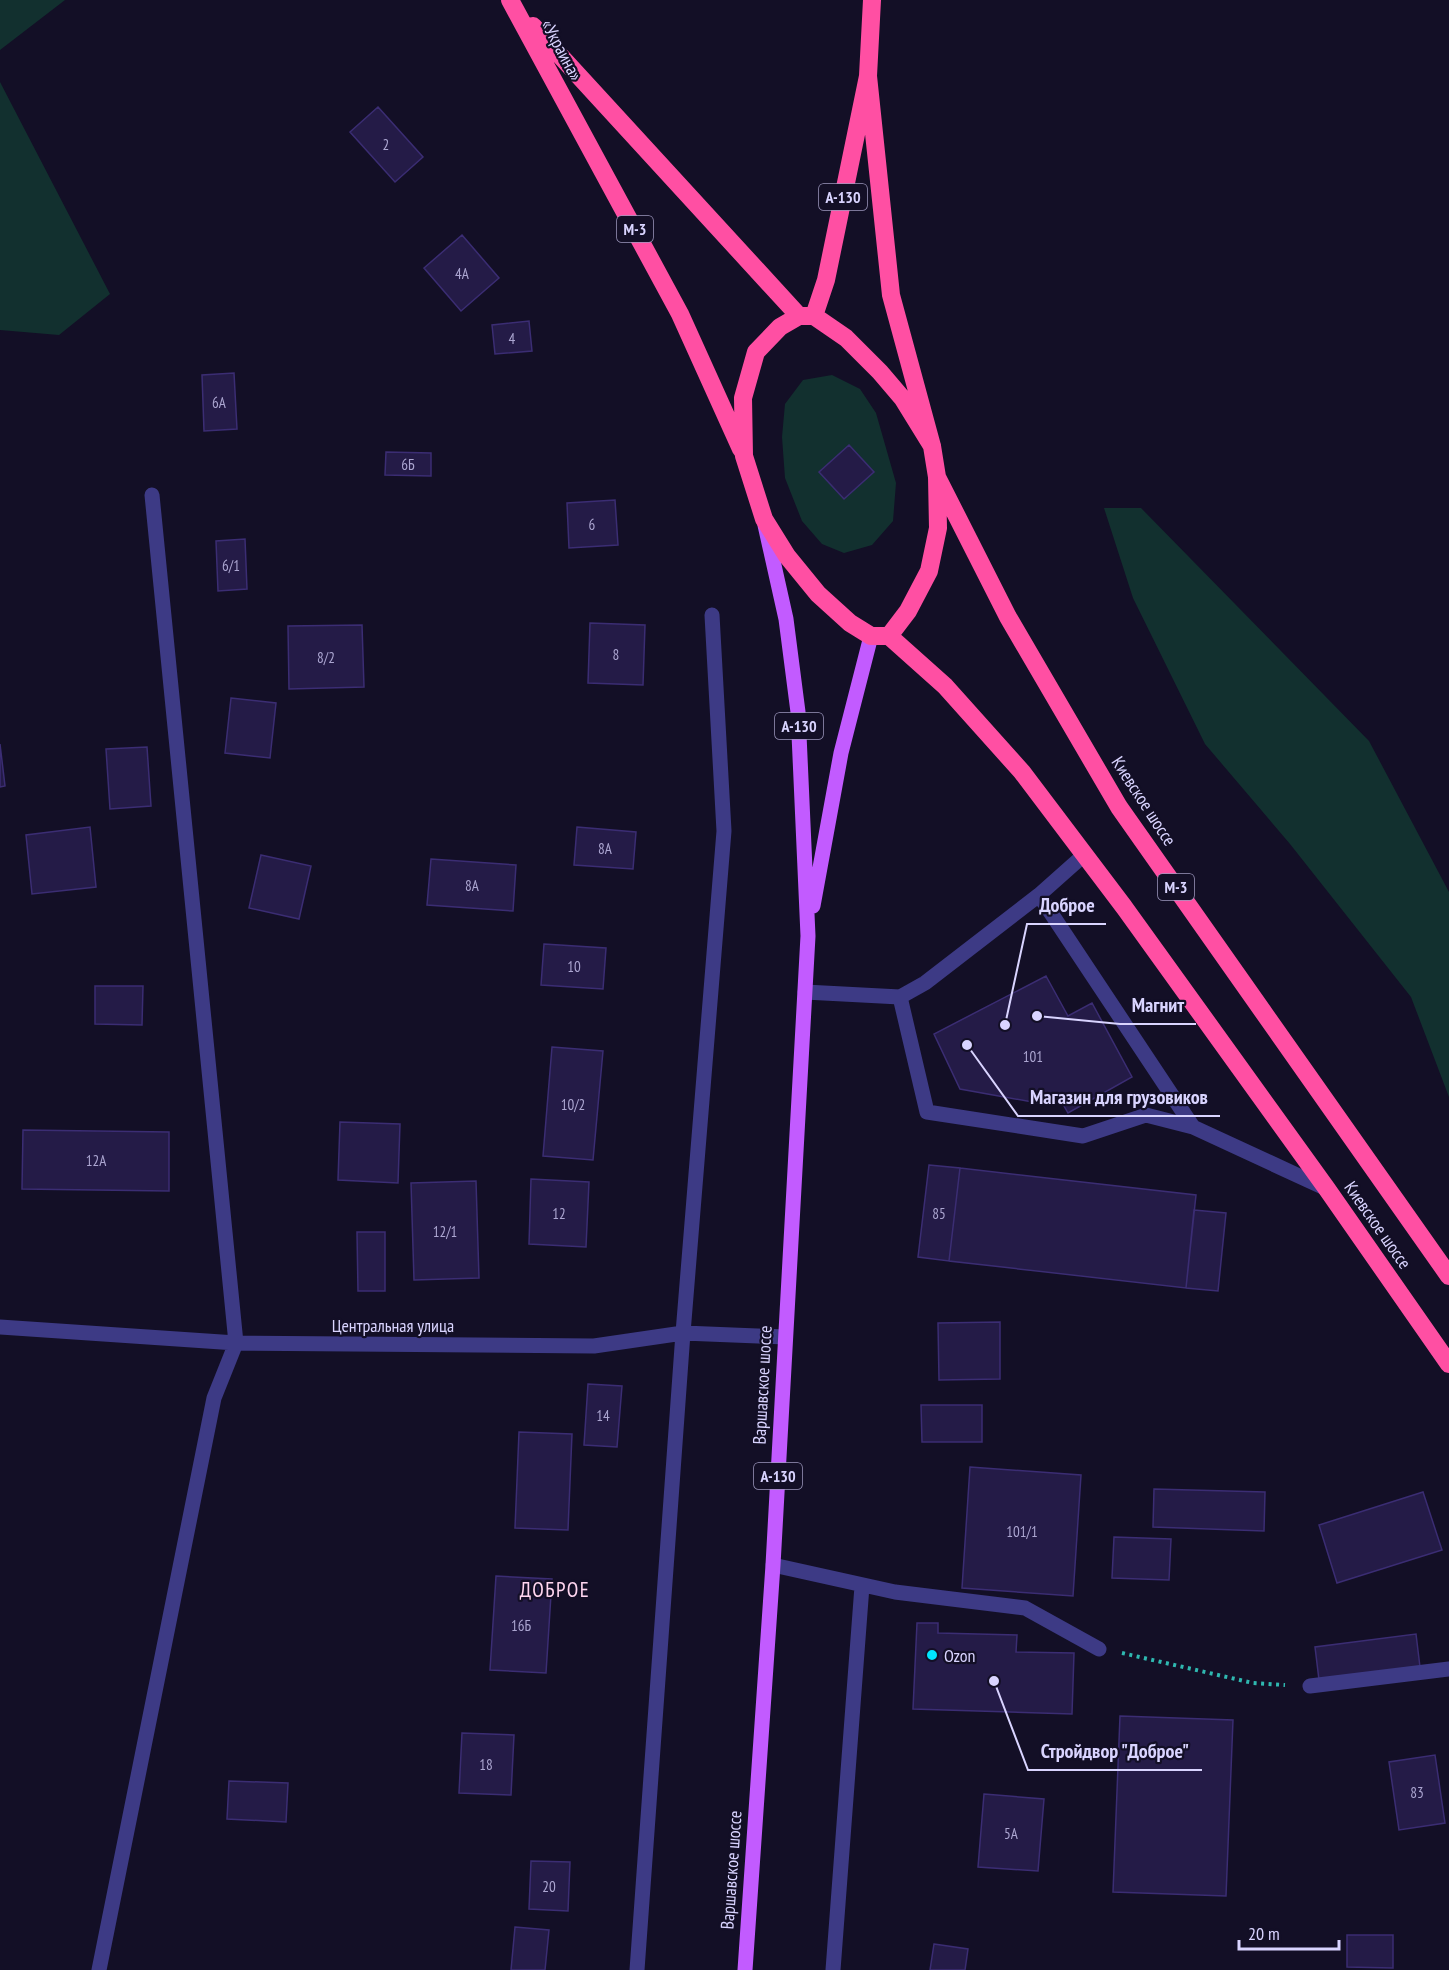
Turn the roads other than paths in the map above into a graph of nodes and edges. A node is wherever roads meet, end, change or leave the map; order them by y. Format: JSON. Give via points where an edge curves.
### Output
{"nodes":[{"id":1,"x":872,"y":0,"type":"edge"},
{"id":2,"x":512,"y":4,"type":"edge"},
{"id":3,"x":868,"y":76,"type":"junction"},
{"id":4,"x":807,"y":316,"type":"junction"},
{"id":5,"x":932,"y":446,"type":"junction"},
{"id":6,"x":744,"y":456,"type":"junction"},
{"id":7,"x":937,"y":477,"type":"junction"},
{"id":8,"x":152,"y":495,"type":"dead end"},
{"id":9,"x":764,"y":519,"type":"junction"},
{"id":10,"x":712,"y":615,"type":"dead end"},
{"id":11,"x":880,"y":636,"type":"junction"},
{"id":12,"x":1084,"y":855,"type":"junction"},
{"id":13,"x":1039,"y":895,"type":"junction"},
{"id":14,"x":808,"y":936,"type":"junction"},
{"id":15,"x":805,"y":987,"type":"junction"},
{"id":16,"x":900,"y":997,"type":"junction"},
{"id":17,"x":1193,"y":1127,"type":"junction"},
{"id":18,"x":1327,"y":1189,"type":"junction"},
{"id":19,"x":1449,"y":1276,"type":"edge"},
{"id":20,"x":0,"y":1327,"type":"edge"},
{"id":21,"x":683,"y":1334,"type":"junction"},
{"id":22,"x":785,"y":1337,"type":"junction"},
{"id":23,"x":236,"y":1343,"type":"junction"},
{"id":24,"x":1449,"y":1364,"type":"edge"},
{"id":25,"x":773,"y":1565,"type":"junction"},
{"id":26,"x":862,"y":1586,"type":"junction"},
{"id":27,"x":1099,"y":1649,"type":"road end"},
{"id":28,"x":1449,"y":1670,"type":"edge"},
{"id":29,"x":1310,"y":1686,"type":"road end"},
{"id":30,"x":99,"y":1970,"type":"edge"},
{"id":31,"x":637,"y":1970,"type":"edge"},
{"id":32,"x":745,"y":1970,"type":"edge"},
{"id":33,"x":833,"y":1970,"type":"edge"}],
"edges":[{"from":1,"to":3,"type":"highway","number":"А-130"},
{"from":2,"to":4,"type":"highway","name":"«Украина»","number":"М-3"},
{"from":2,"to":6,"type":"highway","name":"«Украина»","number":"М-3","via":[[680,314]]},
{"from":3,"to":4,"type":"highway","number":"А-130","via":[[826,280]]},
{"from":3,"to":5,"type":"highway","number":"А-130","via":[[891,295]]},
{"from":4,"to":5,"type":"highway","number":"М-3","via":[[846,338],[880,372],[903,399]]},
{"from":4,"to":6,"type":"highway","via":[[780,327],[756,352],[743,398]]},
{"from":5,"to":7,"type":"highway","number":"М-3"},
{"from":6,"to":9,"type":"highway","number":"М-3"},
{"from":7,"to":11,"type":"highway","number":"А-130","via":[[938,528],[929,571],[908,611]]},
{"from":7,"to":19,"type":"highway","name":"Киевское шоссе","number":"М-3","via":[[1008,617],[1119,807]]},
{"from":8,"to":23,"type":"street"},
{"from":9,"to":11,"type":"highway","number":"М-3","via":[[818,594],[850,622]]},
{"from":9,"to":14,"type":"main road","number":"А-130","via":[[786,619],[798,712]]},
{"from":10,"to":21,"type":"street","via":[[724,831]]},
{"from":11,"to":12,"type":"highway","name":"Киевское шоссе","number":"М-3","via":[[945,686],[984,727]]},
{"from":11,"to":14,"type":"main road","number":"А-130","via":[[841,753]]},
{"from":12,"to":13,"type":"street"},
{"from":12,"to":18,"type":"highway","name":"Киевское шоссе","number":"М-3"},
{"from":13,"to":16,"type":"street","via":[[925,983]]},
{"from":13,"to":17,"type":"street"},
{"from":14,"to":15,"type":"main road","number":"А-130"},
{"from":15,"to":16,"type":"street"},
{"from":15,"to":22,"type":"main road","name":"Варшавское шоссе","number":"А-130"},
{"from":16,"to":17,"type":"street","via":[[927,1112],[1083,1136],[1146,1115]]},
{"from":17,"to":18,"type":"street"},
{"from":18,"to":24,"type":"highway","name":"Киевское шоссе","number":"М-3"},
{"from":20,"to":23,"type":"street","name":"Центральная улица"},
{"from":21,"to":22,"type":"street","name":"Центральная улица"},
{"from":21,"to":23,"type":"street","name":"Центральная улица","via":[[594,1346]]},
{"from":21,"to":31,"type":"street"},
{"from":22,"to":25,"type":"main road","name":"Варшавское шоссе","number":"А-130"},
{"from":23,"to":30,"type":"street","via":[[214,1398]]},
{"from":25,"to":26,"type":"street"},
{"from":25,"to":32,"type":"main road","name":"Варшавское шоссе","number":"А-130"},
{"from":26,"to":27,"type":"street","via":[[1025,1608]]},
{"from":26,"to":33,"type":"street"},
{"from":28,"to":29,"type":"street"}]}
